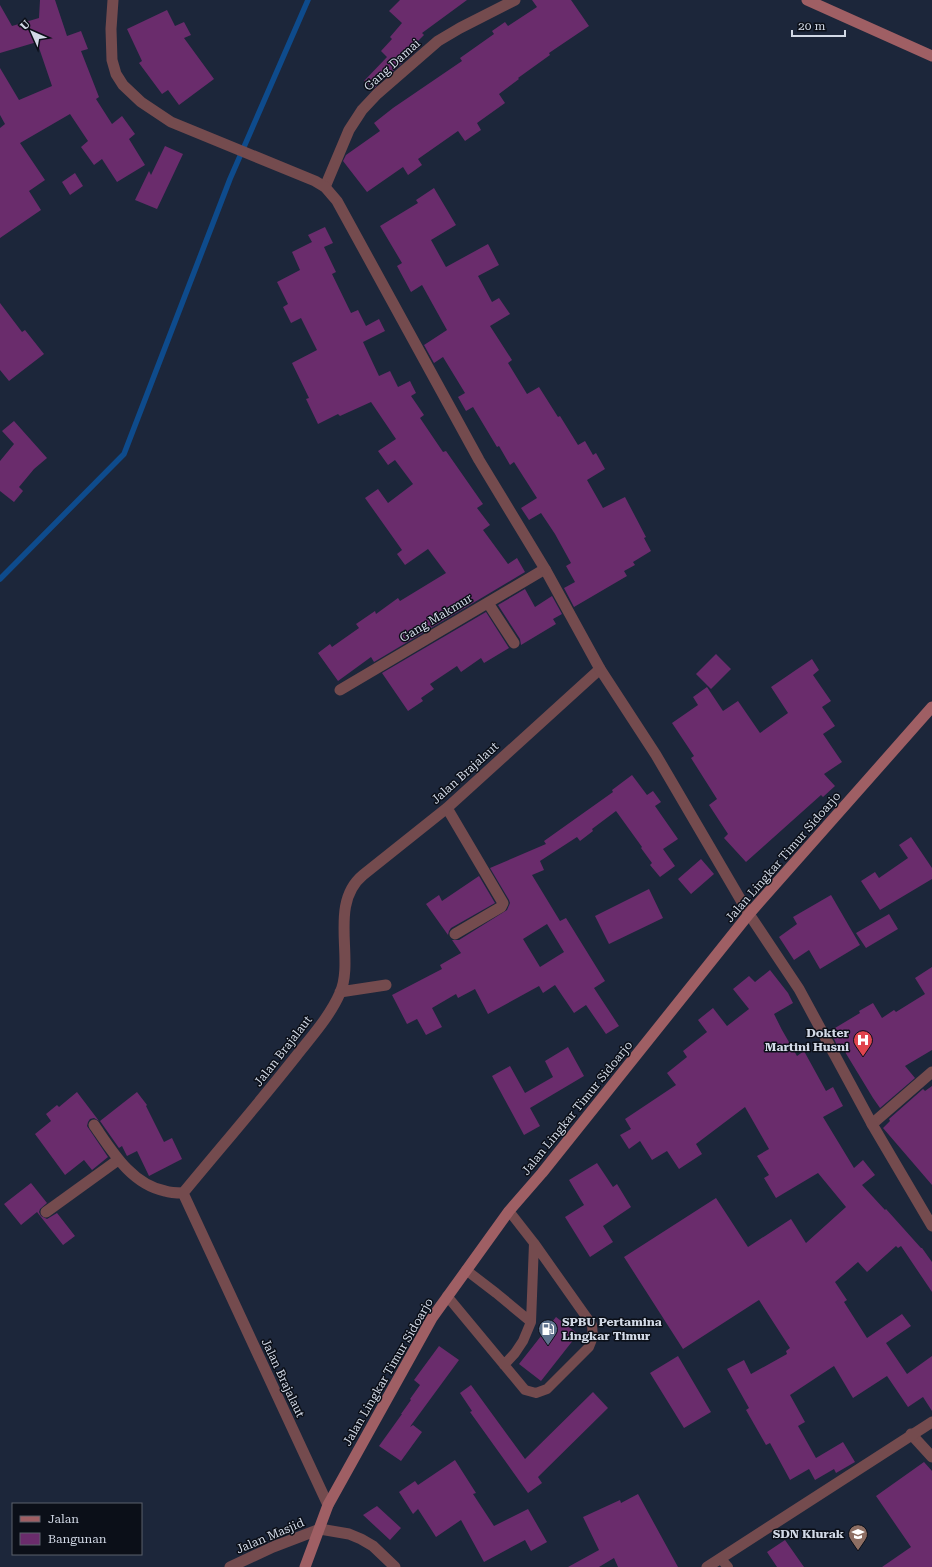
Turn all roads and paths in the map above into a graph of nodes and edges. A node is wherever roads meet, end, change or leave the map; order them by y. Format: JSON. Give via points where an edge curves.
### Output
{"nodes":[{"id":1,"x":113,"y":0,"type":"edge"},
{"id":2,"x":515,"y":0,"type":"edge"},
{"id":3,"x":807,"y":0,"type":"edge"},
{"id":4,"x":932,"y":56,"type":"edge"},
{"id":5,"x":325,"y":187,"type":"junction"},
{"id":6,"x":545,"y":569,"type":"junction"},
{"id":7,"x":488,"y":603,"type":"junction"},
{"id":8,"x":514,"y":643,"type":"dead end"},
{"id":9,"x":595,"y":661,"type":"junction"},
{"id":10,"x":340,"y":690,"type":"dead end"},
{"id":11,"x":932,"y":707,"type":"edge"},
{"id":12,"x":447,"y":808,"type":"junction"},
{"id":13,"x":749,"y":914,"type":"junction"},
{"id":14,"x":455,"y":934,"type":"dead end"},
{"id":15,"x":386,"y":985,"type":"dead end"},
{"id":16,"x":340,"y":992,"type":"junction"},
{"id":17,"x":932,"y":1072,"type":"edge"},
{"id":18,"x":872,"y":1124,"type":"junction"},
{"id":19,"x":94,"y":1125,"type":"dead end"},
{"id":20,"x":118,"y":1160,"type":"junction"},
{"id":21,"x":183,"y":1193,"type":"junction"},
{"id":22,"x":509,"y":1211,"type":"junction"},
{"id":23,"x":46,"y":1212,"type":"dead end"},
{"id":24,"x":932,"y":1226,"type":"edge"},
{"id":25,"x":534,"y":1243,"type":"junction"},
{"id":26,"x":466,"y":1270,"type":"junction"},
{"id":27,"x":447,"y":1296,"type":"junction"},
{"id":28,"x":531,"y":1322,"type":"junction"},
{"id":29,"x":504,"y":1365,"type":"junction"},
{"id":30,"x":932,"y":1422,"type":"edge"},
{"id":31,"x":911,"y":1434,"type":"junction"},
{"id":32,"x":932,"y":1457,"type":"edge"},
{"id":33,"x":328,"y":1506,"type":"junction"},
{"id":34,"x":320,"y":1529,"type":"junction"},
{"id":35,"x":724,"y":1563,"type":"edge"},
{"id":36,"x":230,"y":1567,"type":"edge"},
{"id":37,"x":305,"y":1567,"type":"edge"},
{"id":38,"x":395,"y":1567,"type":"edge"},
{"id":39,"x":707,"y":1567,"type":"edge"}],
"edges":[{"from":1,"to":5,"type":"street","via":[[112,60],[123,85],[141,102],[171,122],[290,170]]},
{"from":2,"to":5,"type":"street","name":"Gang Damai","via":[[438,41],[378,94],[362,110],[349,130]]},
{"from":3,"to":4,"type":"main road"},
{"from":5,"to":6,"type":"street","via":[[337,201],[479,460]]},
{"from":6,"to":7,"type":"street","name":"Gang Makmur"},
{"from":6,"to":9,"type":"street"},
{"from":7,"to":8,"type":"street"},
{"from":7,"to":10,"type":"street","name":"Gang Makmur"},
{"from":9,"to":12,"type":"street","name":"Jalan Brajalaut"},
{"from":9,"to":13,"type":"street","via":[[656,755]]},
{"from":11,"to":13,"type":"main road","name":"Jalan Lingkar Timur Sidoarjo"},
{"from":12,"to":14,"type":"street","via":[[503,903],[501,907]]},
{"from":12,"to":16,"type":"street","name":"Jalan Brajalaut","via":[[355,884],[346,909]]},
{"from":13,"to":18,"type":"street","via":[[799,989]]},
{"from":13,"to":22,"type":"main road","name":"Jalan Lingkar Timur Sidoarjo"},
{"from":15,"to":16,"type":"street"},
{"from":16,"to":21,"type":"street","name":"Jalan Brajalaut","via":[[327,1016],[287,1068]]},
{"from":17,"to":18,"type":"street"},
{"from":18,"to":24,"type":"street"},
{"from":19,"to":20,"type":"street"},
{"from":20,"to":21,"type":"street","via":[[136,1177],[152,1186],[163,1191]]},
{"from":20,"to":23,"type":"street"},
{"from":21,"to":33,"type":"street","name":"Jalan Brajalaut"},
{"from":22,"to":25,"type":"lane"},
{"from":22,"to":26,"type":"main road","name":"Jalan Lingkar Timur Sidoarjo"},
{"from":25,"to":28,"type":"lane"},
{"from":25,"to":29,"type":"lane","via":[[592,1325],[593,1337],[589,1347],[547,1389],[536,1393],[525,1390]]},
{"from":26,"to":27,"type":"main road","name":"Jalan Lingkar Timur Sidoarjo"},
{"from":26,"to":28,"type":"lane"},
{"from":27,"to":29,"type":"lane"},
{"from":27,"to":33,"type":"main road","name":"Jalan Lingkar Timur Sidoarjo","via":[[402,1369]]},
{"from":28,"to":29,"type":"lane","via":[[523,1341]]},
{"from":30,"to":31,"type":"street"},
{"from":31,"to":32,"type":"street"},
{"from":31,"to":35,"type":"street"},
{"from":33,"to":34,"type":"main road","name":"Jalan Lingkar Timur Sidoarjo"},
{"from":34,"to":36,"type":"street","name":"Jalan Masjid"},
{"from":34,"to":37,"type":"main road","name":"Jalan Lingkar Timur Sidoarjo"},
{"from":34,"to":38,"type":"street","via":[[349,1534],[361,1539],[373,1546]]},
{"from":35,"to":39,"type":"street"}]}
